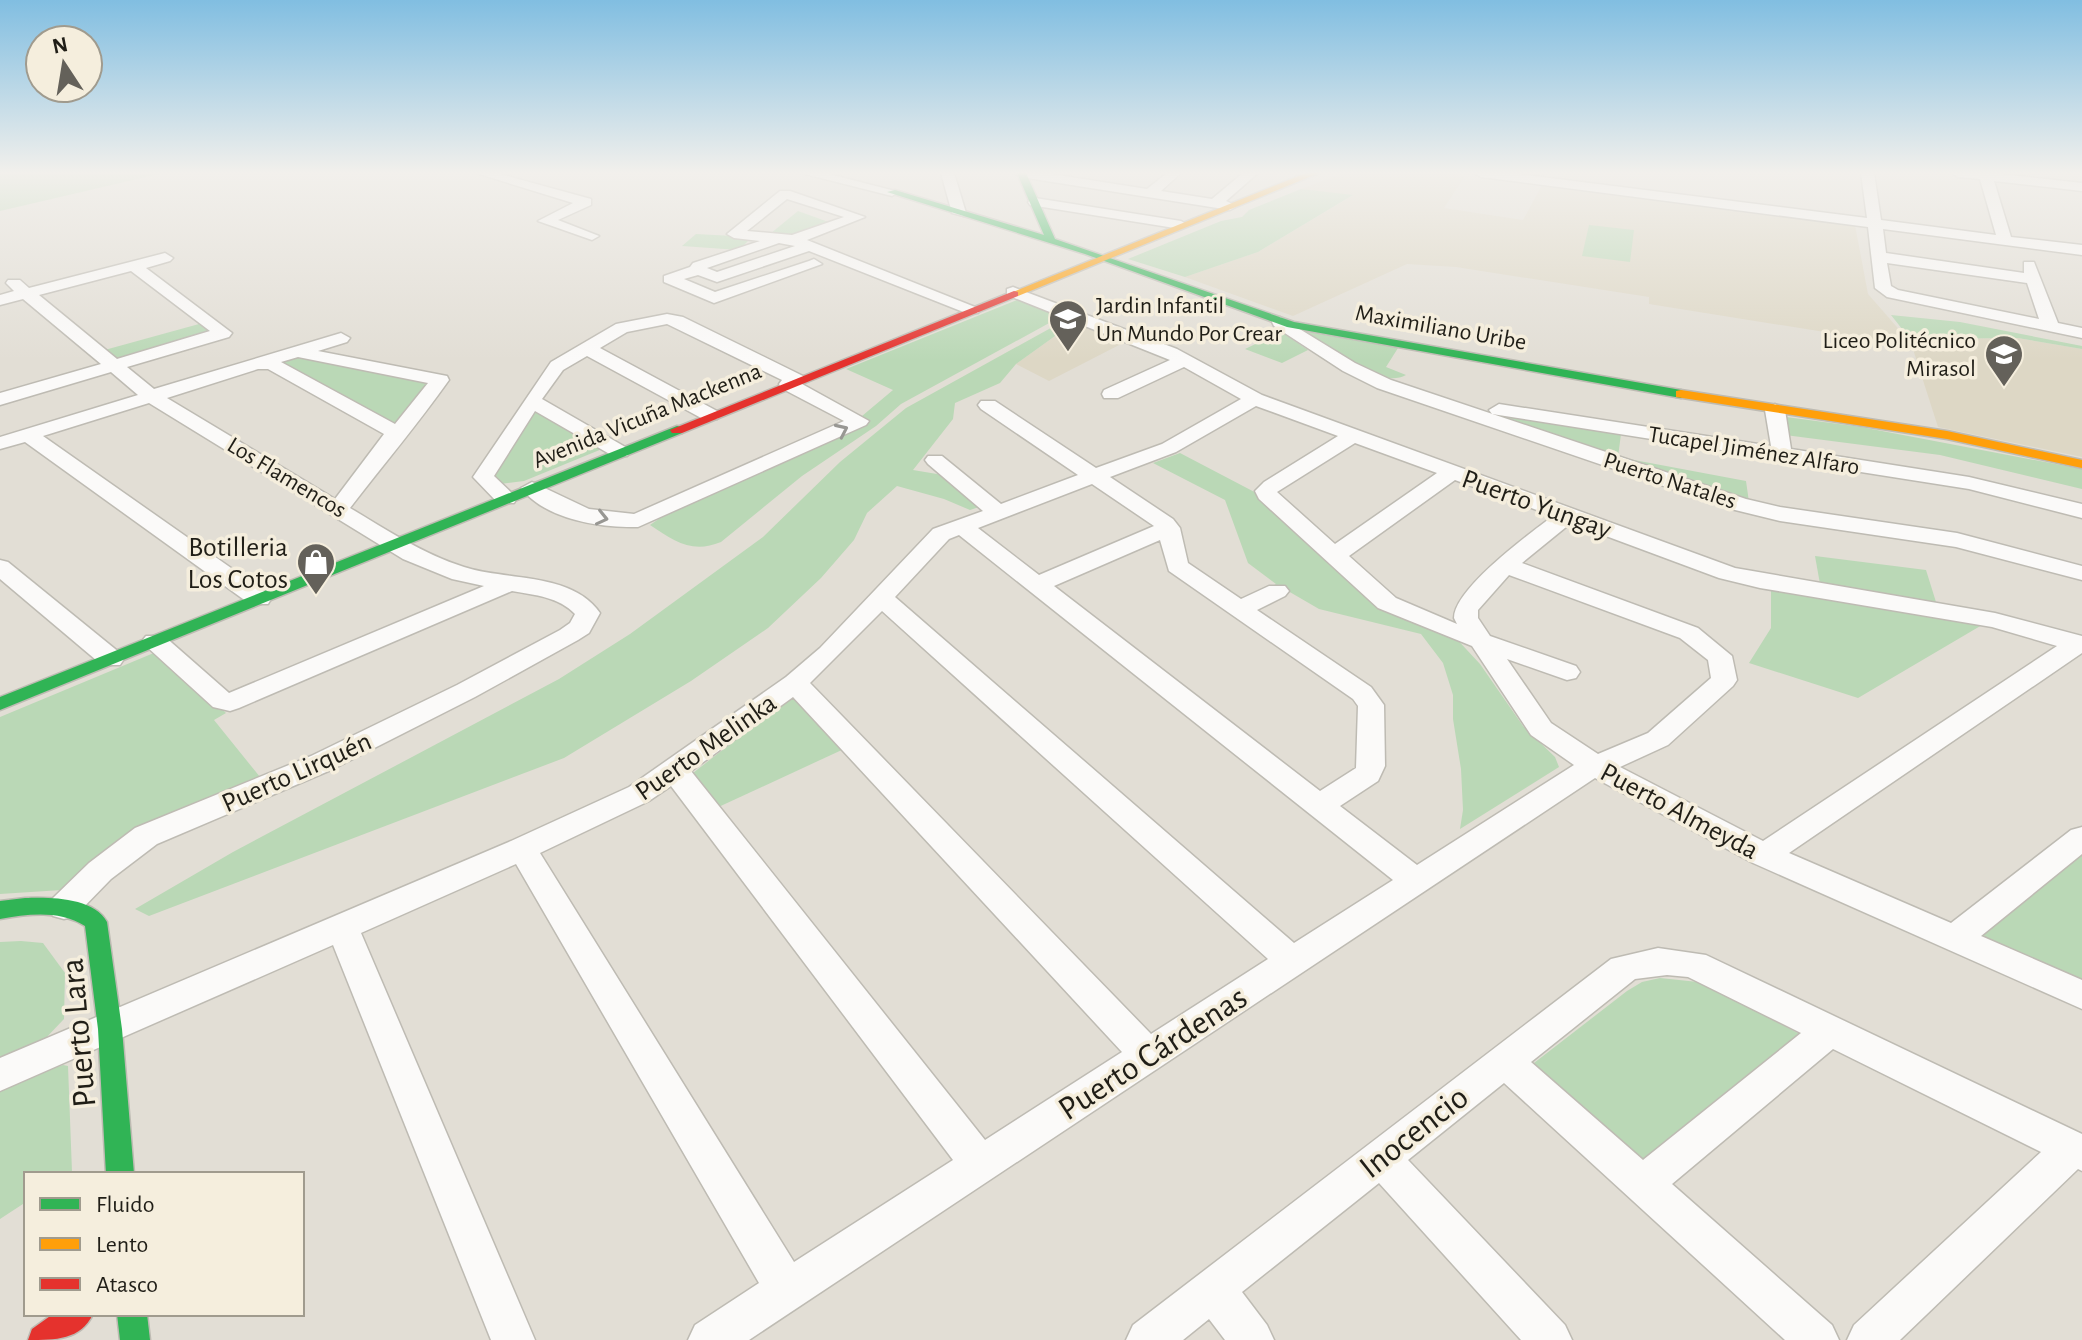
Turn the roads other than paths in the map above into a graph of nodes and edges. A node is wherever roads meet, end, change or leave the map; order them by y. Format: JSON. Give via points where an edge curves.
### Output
{"nodes":[{"id":1,"x":751,"y":236,"type":"edge"},
{"id":2,"x":799,"y":236,"type":"edge"},
{"id":3,"x":1036,"y":236,"type":"edge"},
{"id":4,"x":1049,"y":236,"type":"edge"},
{"id":5,"x":1154,"y":236,"type":"edge"},
{"id":6,"x":1876,"y":236,"type":"edge"},
{"id":7,"x":1971,"y":236,"type":"edge"},
{"id":8,"x":2004,"y":236,"type":"edge"},
{"id":9,"x":788,"y":239,"type":"junction"},
{"id":10,"x":1051,"y":240,"type":"junction"},
{"id":11,"x":2005,"y":240,"type":"junction"},
{"id":12,"x":2022,"y":242,"type":"junction"},
{"id":13,"x":810,"y":246,"type":"junction"},
{"id":14,"x":2082,"y":250,"type":"edge"},
{"id":15,"x":836,"y":256,"type":"junction"},
{"id":16,"x":1102,"y":256,"type":"junction"},
{"id":17,"x":1879,"y":257,"type":"junction"},
{"id":18,"x":165,"y":258,"type":"dead end"},
{"id":19,"x":134,"y":266,"type":"junction"},
{"id":20,"x":698,"y":270,"type":"junction"},
{"id":21,"x":2034,"y":279,"type":"junction"},
{"id":22,"x":19,"y":289,"type":"junction"},
{"id":23,"x":1013,"y":292,"type":"junction"},
{"id":24,"x":0,"y":300,"type":"edge"},
{"id":25,"x":647,"y":304,"type":"dead end"},
{"id":26,"x":972,"y":309,"type":"junction"},
{"id":27,"x":677,"y":321,"type":"junction"},
{"id":28,"x":1280,"y":322,"type":"junction"},
{"id":29,"x":2051,"y":328,"type":"junction"},
{"id":30,"x":2082,"y":333,"type":"edge"},
{"id":31,"x":341,"y":338,"type":"dead end"},
{"id":32,"x":586,"y":348,"type":"junction"},
{"id":33,"x":298,"y":352,"type":"junction"},
{"id":34,"x":1185,"y":360,"type":"junction"},
{"id":35,"x":258,"y":364,"type":"junction"},
{"id":36,"x":112,"y":367,"type":"junction"},
{"id":37,"x":792,"y":382,"type":"junction"},
{"id":38,"x":1111,"y":394,"type":"dead end"},
{"id":39,"x":152,"y":397,"type":"junction"},
{"id":40,"x":1424,"y":398,"type":"junction"},
{"id":41,"x":0,"y":399,"type":"edge"},
{"id":42,"x":1255,"y":399,"type":"junction"},
{"id":43,"x":533,"y":402,"type":"junction"},
{"id":44,"x":988,"y":405,"type":"dead end"},
{"id":45,"x":1775,"y":410,"type":"junction"},
{"id":46,"x":710,"y":415,"type":"junction"},
{"id":47,"x":28,"y":435,"type":"junction"},
{"id":48,"x":1354,"y":435,"type":"junction"},
{"id":49,"x":394,"y":436,"type":"junction"},
{"id":50,"x":0,"y":443,"type":"edge"},
{"id":51,"x":620,"y":452,"type":"junction"},
{"id":52,"x":1782,"y":455,"type":"junction"},
{"id":53,"x":935,"y":460,"type":"dead end"},
{"id":54,"x":2082,"y":464,"type":"edge"},
{"id":55,"x":1452,"y":472,"type":"junction"},
{"id":56,"x":1095,"y":476,"type":"junction"},
{"id":57,"x":532,"y":488,"type":"junction"},
{"id":58,"x":506,"y":498,"type":"junction"},
{"id":59,"x":339,"y":508,"type":"junction"},
{"id":60,"x":997,"y":511,"type":"junction"},
{"id":61,"x":2082,"y":511,"type":"edge"},
{"id":62,"x":1568,"y":515,"type":"junction"},
{"id":63,"x":960,"y":525,"type":"junction"},
{"id":64,"x":1169,"y":528,"type":"junction"},
{"id":65,"x":1140,"y":541,"type":"junction"},
{"id":66,"x":395,"y":543,"type":"junction"},
{"id":67,"x":1336,"y":554,"type":"junction"},
{"id":68,"x":1505,"y":565,"type":"junction"},
{"id":69,"x":1177,"y":566,"type":"junction"},
{"id":70,"x":0,"y":567,"type":"edge"},
{"id":71,"x":2082,"y":573,"type":"edge"},
{"id":72,"x":511,"y":583,"type":"junction"},
{"id":73,"x":1036,"y":585,"type":"junction"},
{"id":74,"x":1277,"y":591,"type":"dead end"},
{"id":75,"x":881,"y":598,"type":"junction"},
{"id":76,"x":259,"y":599,"type":"junction"},
{"id":77,"x":1239,"y":609,"type":"junction"},
{"id":78,"x":588,"y":613,"type":"joint"},
{"id":79,"x":155,"y":641,"type":"junction"},
{"id":80,"x":1481,"y":641,"type":"junction"},
{"id":81,"x":2080,"y":644,"type":"edge"},
{"id":82,"x":111,"y":659,"type":"junction"},
{"id":83,"x":1567,"y":672,"type":"dead end"},
{"id":84,"x":795,"y":683,"type":"junction"},
{"id":85,"x":0,"y":704,"type":"edge"},
{"id":86,"x":1594,"y":765,"type":"junction"},
{"id":87,"x":675,"y":771,"type":"junction"},
{"id":88,"x":1319,"y":805,"type":"junction"},
{"id":89,"x":2082,"y":838,"type":"edge"},
{"id":90,"x":522,"y":849,"type":"junction"},
{"id":91,"x":1764,"y":855,"type":"junction"},
{"id":92,"x":1416,"y":881,"type":"junction"},
{"id":93,"x":64,"y":907,"type":"junction"},
{"id":94,"x":0,"y":910,"type":"edge"},
{"id":95,"x":342,"y":926,"type":"junction"},
{"id":96,"x":1955,"y":938,"type":"junction"},
{"id":97,"x":1293,"y":961,"type":"junction"},
{"id":98,"x":2082,"y":995,"type":"edge"},
{"id":99,"x":110,"y":1029,"type":"junction"},
{"id":100,"x":1830,"y":1031,"type":"junction"},
{"id":101,"x":1148,"y":1055,"type":"junction"},
{"id":102,"x":1504,"y":1060,"type":"junction"},
{"id":103,"x":0,"y":1075,"type":"edge"},
{"id":104,"x":2077,"y":1151,"type":"edge"},
{"id":105,"x":1380,"y":1157,"type":"junction"},
{"id":106,"x":980,"y":1164,"type":"junction"},
{"id":107,"x":120,"y":1172,"type":"edge"},
{"id":108,"x":1643,"y":1184,"type":"junction"},
{"id":109,"x":1213,"y":1289,"type":"junction"},
{"id":110,"x":787,"y":1290,"type":"junction"},
{"id":111,"x":75,"y":1316,"type":"edge"},
{"id":112,"x":132,"y":1316,"type":"edge"},
{"id":113,"x":43,"y":1340,"type":"edge"},
{"id":114,"x":135,"y":1340,"type":"edge"},
{"id":115,"x":513,"y":1340,"type":"edge"},
{"id":116,"x":710,"y":1340,"type":"edge"},
{"id":117,"x":1148,"y":1340,"type":"edge"},
{"id":118,"x":1252,"y":1340,"type":"edge"},
{"id":119,"x":1550,"y":1340,"type":"edge"},
{"id":120,"x":1817,"y":1340,"type":"edge"},
{"id":121,"x":1869,"y":1340,"type":"edge"}],
"edges":[{"from":1,"to":9,"type":"street"},
{"from":2,"to":9,"type":"street"},
{"from":3,"to":10,"type":"street","name":"Maximiliano Uribe"},
{"from":4,"to":10,"type":"street"},
{"from":5,"to":16,"type":"street","name":"Avenida Vicuña Mackenna"},
{"from":6,"to":17,"type":"street"},
{"from":7,"to":11,"type":"street"},
{"from":8,"to":11,"type":"street"},
{"from":9,"to":13,"type":"street"},
{"from":9,"to":20,"type":"street"},
{"from":10,"to":16,"type":"street","name":"Maximiliano Uribe"},
{"from":11,"to":12,"type":"street"},
{"from":12,"to":14,"type":"street"},
{"from":12,"to":21,"type":"street"},
{"from":13,"to":15,"type":"street"},
{"from":13,"to":20,"type":"street","via":[[717,277]]},
{"from":15,"to":20,"type":"street","via":[[714,298],[670,279]]},
{"from":15,"to":26,"type":"street"},
{"from":16,"to":23,"type":"street","name":"Avenida Vicuña Mackenna"},
{"from":16,"to":28,"type":"street","name":"Maximiliano Uribe"},
{"from":17,"to":21,"type":"street"},
{"from":17,"to":29,"type":"street","via":[[1883,288],[1893,294]]},
{"from":18,"to":19,"type":"street"},
{"from":19,"to":22,"type":"street"},
{"from":19,"to":36,"type":"street","via":[[223,333]]},
{"from":21,"to":29,"type":"street"},
{"from":22,"to":24,"type":"street"},
{"from":22,"to":36,"type":"street","name":"Los Flamencos"},
{"from":23,"to":26,"type":"street","name":"Avenida Vicuña Mackenna"},
{"from":23,"to":34,"type":"street","name":"Puerto Yungay"},
{"from":25,"to":27,"type":"street"},
{"from":26,"to":37,"type":"street","name":"Avenida Vicuña Mackenna"},
{"from":27,"to":32,"type":"street","via":[[632,324]]},
{"from":27,"to":37,"type":"street"},
{"from":28,"to":40,"type":"street","name":"Puerto Natales","via":[[1368,378]]},
{"from":28,"to":45,"type":"street","name":"Maximiliano Uribe"},
{"from":29,"to":30,"type":"street"},
{"from":31,"to":33,"type":"street"},
{"from":32,"to":43,"type":"street","via":[[553,370]]},
{"from":32,"to":46,"type":"street"},
{"from":33,"to":35,"type":"street"},
{"from":33,"to":49,"type":"street","via":[[440,380]]},
{"from":34,"to":38,"type":"street"},
{"from":34,"to":42,"type":"street","name":"Puerto Yungay"},
{"from":35,"to":39,"type":"street"},
{"from":35,"to":49,"type":"street","via":[[271,364],[394,431]]},
{"from":36,"to":39,"type":"street","name":"Los Flamencos"},
{"from":36,"to":41,"type":"street"},
{"from":37,"to":46,"type":"street","name":"Avenida Vicuña Mackenna"},
{"from":57,"to":37,"type":"street","one_way":true,"via":[[560,508],[614,521],[638,520],[859,421]]},
{"from":39,"to":47,"type":"street"},
{"from":39,"to":59,"type":"street","name":"Los Flamencos"},
{"from":40,"to":52,"type":"street","name":"Tucapel Jiménez Alfaro"},
{"from":40,"to":71,"type":"street","name":"Puerto Natales","via":[[1752,507],[1957,540]]},
{"from":42,"to":48,"type":"street","name":"Puerto Yungay"},
{"from":42,"to":56,"type":"street","name":"Puerto Melinka","via":[[1169,448]]},
{"from":43,"to":51,"type":"street"},
{"from":43,"to":58,"type":"street","via":[[483,477]]},
{"from":44,"to":56,"type":"street"},
{"from":45,"to":52,"type":"street"},
{"from":45,"to":54,"type":"street","name":"Maximiliano Uribe","via":[[1947,435]]},
{"from":46,"to":51,"type":"street","name":"Avenida Vicuña Mackenna"},
{"from":47,"to":50,"type":"street"},
{"from":47,"to":76,"type":"street"},
{"from":48,"to":55,"type":"street","name":"Puerto Yungay"},
{"from":48,"to":67,"type":"street","via":[[1266,491]]},
{"from":49,"to":59,"type":"street"},
{"from":51,"to":57,"type":"street","name":"Avenida Vicuña Mackenna"},
{"from":52,"to":61,"type":"street","name":"Tucapel Jiménez Alfaro","via":[[1969,483]]},
{"from":53,"to":60,"type":"street"},
{"from":55,"to":62,"type":"street","name":"Puerto Yungay"},
{"from":55,"to":67,"type":"street"},
{"from":56,"to":60,"type":"street","name":"Puerto Melinka"},
{"from":56,"to":64,"type":"street"},
{"from":57,"to":58,"type":"street","name":"Avenida Vicuña Mackenna"},
{"from":58,"to":66,"type":"street","name":"Avenida Vicuña Mackenna"},
{"from":59,"to":66,"type":"street","name":"Los Flamencos"},
{"from":60,"to":63,"type":"street","name":"Puerto Melinka"},
{"from":62,"to":68,"type":"street","name":"Puerto Almeyda"},
{"from":62,"to":81,"type":"street","name":"Puerto Yungay","via":[[1742,577],[1995,620]]},
{"from":63,"to":73,"type":"street"},
{"from":63,"to":75,"type":"street","name":"Puerto Melinka","via":[[929,545]]},
{"from":64,"to":65,"type":"street"},
{"from":64,"to":69,"type":"street"},
{"from":65,"to":69,"type":"street"},
{"from":65,"to":73,"type":"street"},
{"from":66,"to":72,"type":"street","name":"Los Flamencos","via":[[443,569]]},
{"from":66,"to":76,"type":"street","name":"Avenida Vicuña Mackenna"},
{"from":67,"to":80,"type":"street","via":[[1387,603]]},
{"from":68,"to":80,"type":"street","name":"Puerto Almeyda","via":[[1466,609]]},
{"from":68,"to":86,"type":"street","name":"Puerto Cárdenas","via":[[1689,633],[1723,664],[1724,680],[1658,739]]},
{"from":69,"to":77,"type":"street"},
{"from":70,"to":82,"type":"street"},
{"from":72,"to":78,"type":"street","name":"Los Flamencos","via":[[566,596]]},
{"from":72,"to":79,"type":"street","via":[[230,702],[222,701]]},
{"from":73,"to":88,"type":"street"},
{"from":74,"to":77,"type":"street"},
{"from":75,"to":84,"type":"street","name":"Puerto Melinka"},
{"from":75,"to":97,"type":"street"},
{"from":76,"to":79,"type":"street","name":"Avenida Vicuña Mackenna"},
{"from":77,"to":88,"type":"street","via":[[1353,684],[1371,705],[1368,774]]},
{"from":78,"to":93,"type":"street","name":"Puerto Lirquén","via":[[569,635],[443,703],[321,763],[146,836]]},
{"from":79,"to":82,"type":"street","name":"Avenida Vicuña Mackenna"},
{"from":80,"to":83,"type":"street"},
{"from":80,"to":86,"type":"street","name":"Puerto Almeyda","via":[[1541,729]]},
{"from":81,"to":91,"type":"street"},
{"from":82,"to":85,"type":"street","name":"Avenida Vicuña Mackenna"},
{"from":84,"to":87,"type":"street","name":"Puerto Melinka"},
{"from":84,"to":101,"type":"street"},
{"from":86,"to":91,"type":"street","name":"Puerto Almeyda"},
{"from":86,"to":92,"type":"street","name":"Puerto Cárdenas"},
{"from":87,"to":90,"type":"street","name":"Puerto Melinka","via":[[639,794]]},
{"from":87,"to":106,"type":"street"},
{"from":88,"to":92,"type":"street"},
{"from":89,"to":96,"type":"street"},
{"from":90,"to":95,"type":"street","name":"Puerto Melinka"},
{"from":90,"to":110,"type":"street"},
{"from":91,"to":96,"type":"street","name":"Puerto Almeyda"},
{"from":92,"to":97,"type":"street","name":"Puerto Cárdenas"},
{"from":93,"to":94,"type":"street"},
{"from":93,"to":99,"type":"street","name":"Puerto Lara","via":[[96,922]]},
{"from":95,"to":99,"type":"street","name":"Puerto Melinka"},
{"from":95,"to":115,"type":"street"},
{"from":96,"to":98,"type":"street","name":"Puerto Almeyda"},
{"from":97,"to":101,"type":"street","name":"Puerto Cárdenas"},
{"from":99,"to":103,"type":"street","name":"Puerto Melinka"},
{"from":99,"to":107,"type":"street","name":"Puerto Lara"},
{"from":100,"to":102,"type":"street","name":"Inocencio","via":[[1694,965],[1672,960],[1623,969]]},
{"from":100,"to":104,"type":"street"},
{"from":100,"to":108,"type":"street"},
{"from":101,"to":106,"type":"street","name":"Puerto Cárdenas"},
{"from":102,"to":105,"type":"street","name":"Inocencio"},
{"from":102,"to":108,"type":"street"},
{"from":104,"to":121,"type":"street"},
{"from":105,"to":109,"type":"street","name":"Inocencio"},
{"from":105,"to":119,"type":"street"},
{"from":106,"to":110,"type":"street","name":"Puerto Cárdenas"},
{"from":108,"to":120,"type":"street"},
{"from":109,"to":117,"type":"street","name":"Inocencio"},
{"from":109,"to":118,"type":"street"},
{"from":110,"to":116,"type":"street","name":"Puerto Cárdenas"},
{"from":111,"to":113,"type":"street"},
{"from":112,"to":114,"type":"street"}]}
